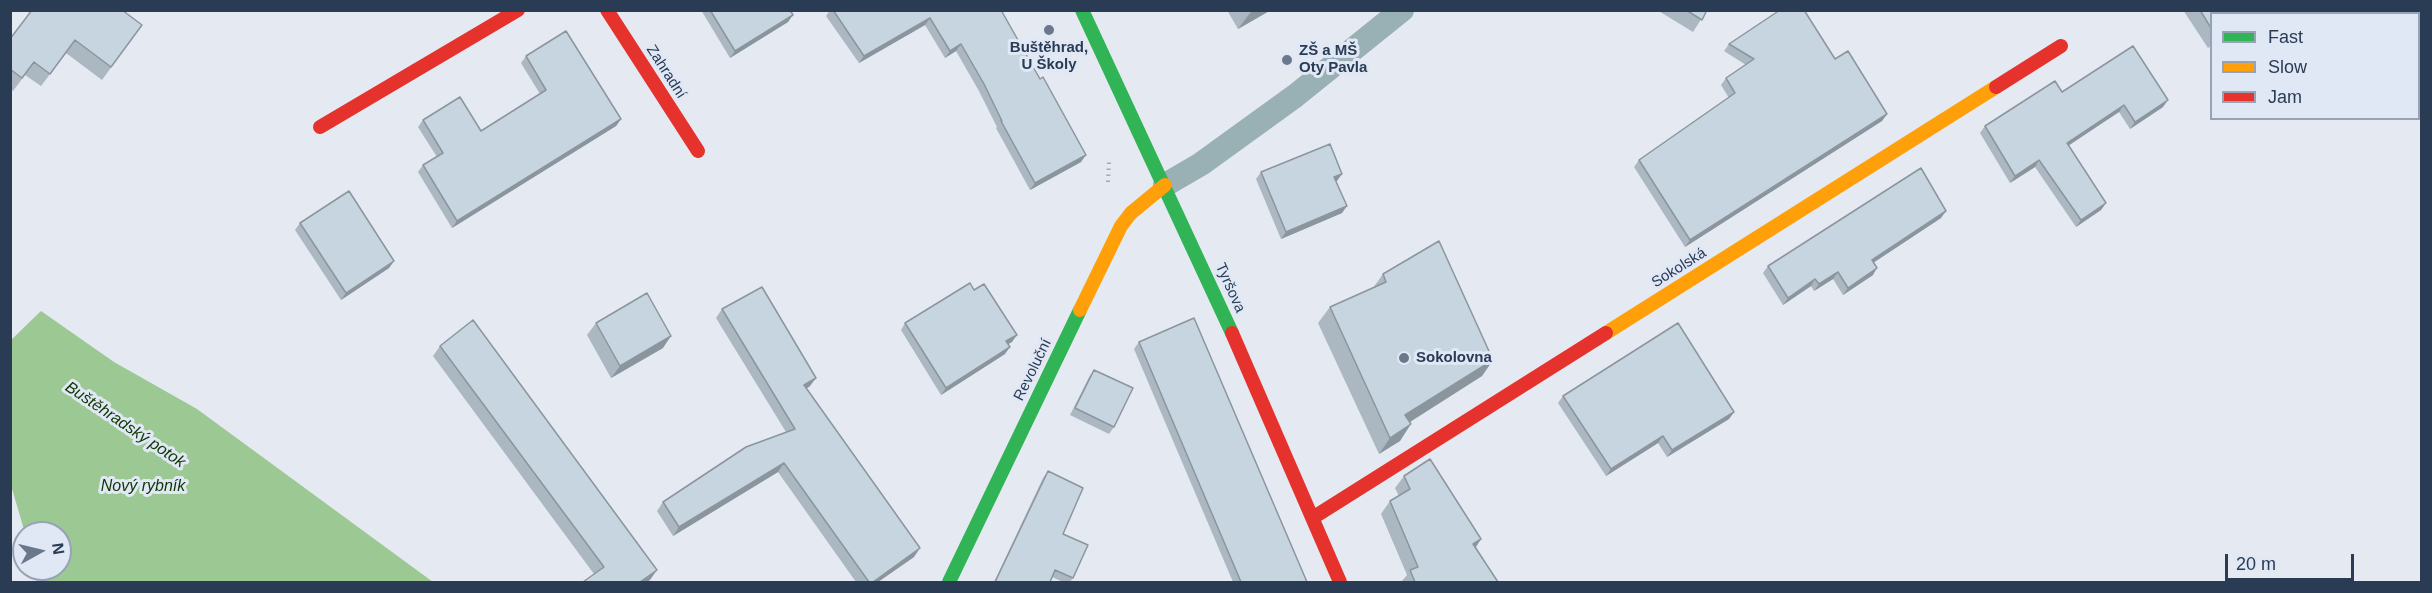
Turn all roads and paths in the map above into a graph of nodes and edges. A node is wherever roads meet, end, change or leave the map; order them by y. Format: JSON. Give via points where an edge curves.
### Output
{"nodes":[{"id":1,"x":518,"y":10,"type":"edge"},
{"id":2,"x":607,"y":10,"type":"edge"},
{"id":3,"x":1082,"y":10,"type":"edge"},
{"id":4,"x":1402,"y":10,"type":"edge"},
{"id":5,"x":2061,"y":46,"type":"dead end"},
{"id":6,"x":320,"y":127,"type":"dead end"},
{"id":7,"x":699,"y":151,"type":"dead end"},
{"id":8,"x":1165,"y":185,"type":"junction"},
{"id":9,"x":1314,"y":518,"type":"junction"},
{"id":10,"x":949,"y":582,"type":"edge"},
{"id":11,"x":1340,"y":582,"type":"edge"}],
"edges":[{"from":1,"to":6,"type":"street"},
{"from":2,"to":7,"type":"street","name":"Zahradní"},
{"from":3,"to":8,"type":"street","name":"Tyršova"},
{"from":4,"to":8,"type":"lane","via":[[1295,96],[1201,164]]},
{"from":5,"to":9,"type":"street","name":"Sokolská"},
{"from":8,"to":9,"type":"street","name":"Tyršova"},
{"from":8,"to":10,"type":"street","name":"Revoluční","via":[[1121,226]]},
{"from":9,"to":11,"type":"street","name":"Tyršova"}]}
